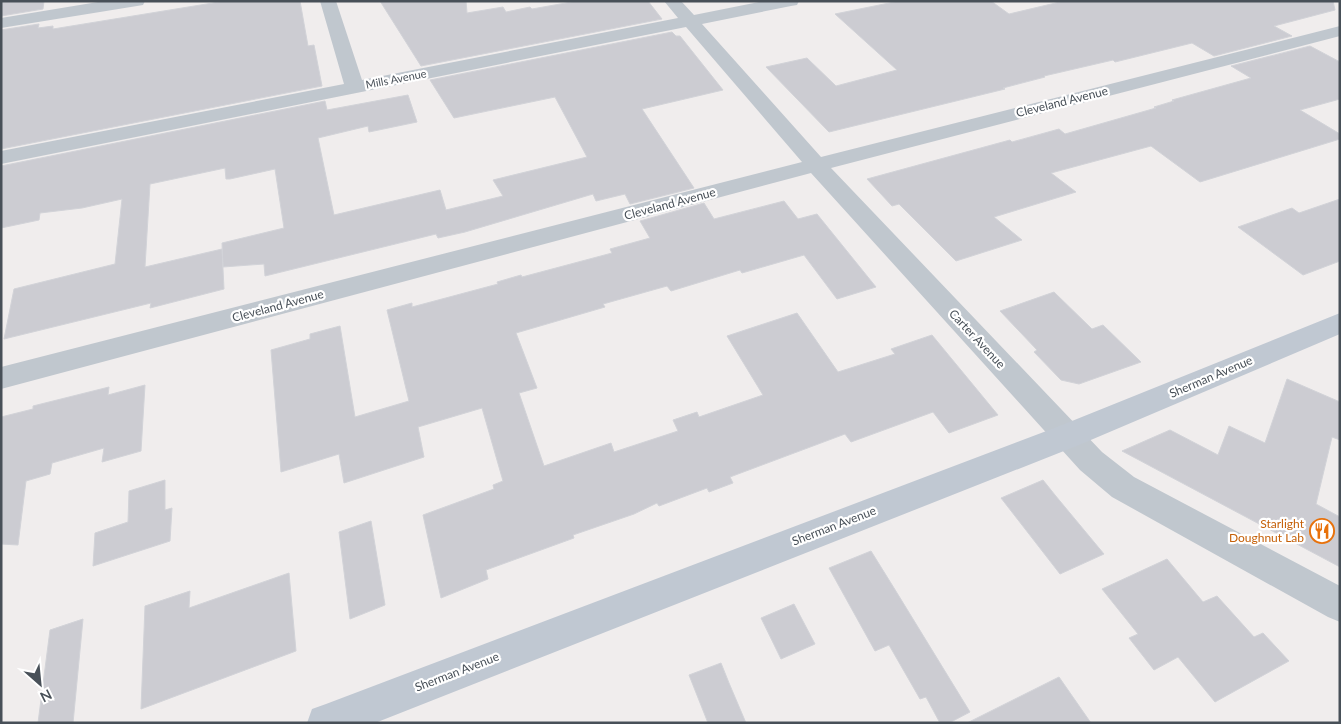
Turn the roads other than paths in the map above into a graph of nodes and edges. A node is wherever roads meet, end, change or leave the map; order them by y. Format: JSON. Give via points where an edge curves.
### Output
{"nodes":[{"id":1,"x":137,"y":1,"type":"edge"},
{"id":2,"x":328,"y":1,"type":"edge"},
{"id":3,"x":672,"y":1,"type":"edge"},
{"id":4,"x":791,"y":1,"type":"edge"},
{"id":5,"x":690,"y":22,"type":"junction"},
{"id":6,"x":1,"y":23,"type":"edge"},
{"id":7,"x":1340,"y":31,"type":"edge"},
{"id":8,"x":355,"y":87,"type":"junction"},
{"id":9,"x":1,"y":158,"type":"edge"},
{"id":10,"x":816,"y":165,"type":"junction"},
{"id":11,"x":1340,"y":323,"type":"edge"},
{"id":12,"x":1,"y":378,"type":"edge"},
{"id":13,"x":1068,"y":436,"type":"junction"},
{"id":14,"x":1340,"y":605,"type":"edge"},
{"id":15,"x":326,"y":723,"type":"edge"}],
"edges":[{"from":1,"to":6,"type":"street"},
{"from":2,"to":8,"type":"street"},
{"from":3,"to":5,"type":"street","name":"Carter Avenue"},
{"from":4,"to":5,"type":"street","name":"Mills Avenue"},
{"from":5,"to":8,"type":"street","name":"Mills Avenue"},
{"from":5,"to":10,"type":"street","name":"Carter Avenue"},
{"from":7,"to":10,"type":"street","name":"Cleveland Avenue"},
{"from":8,"to":9,"type":"street","name":"Mills Avenue"},
{"from":10,"to":12,"type":"street","name":"Cleveland Avenue"},
{"from":10,"to":13,"type":"street","name":"Carter Avenue"},
{"from":11,"to":13,"type":"street","name":"Sherman Avenue"},
{"from":13,"to":14,"type":"street","name":"Carter Avenue","via":[[1091,461],[1123,487]]},
{"from":13,"to":15,"type":"street","name":"Sherman Avenue"}]}
